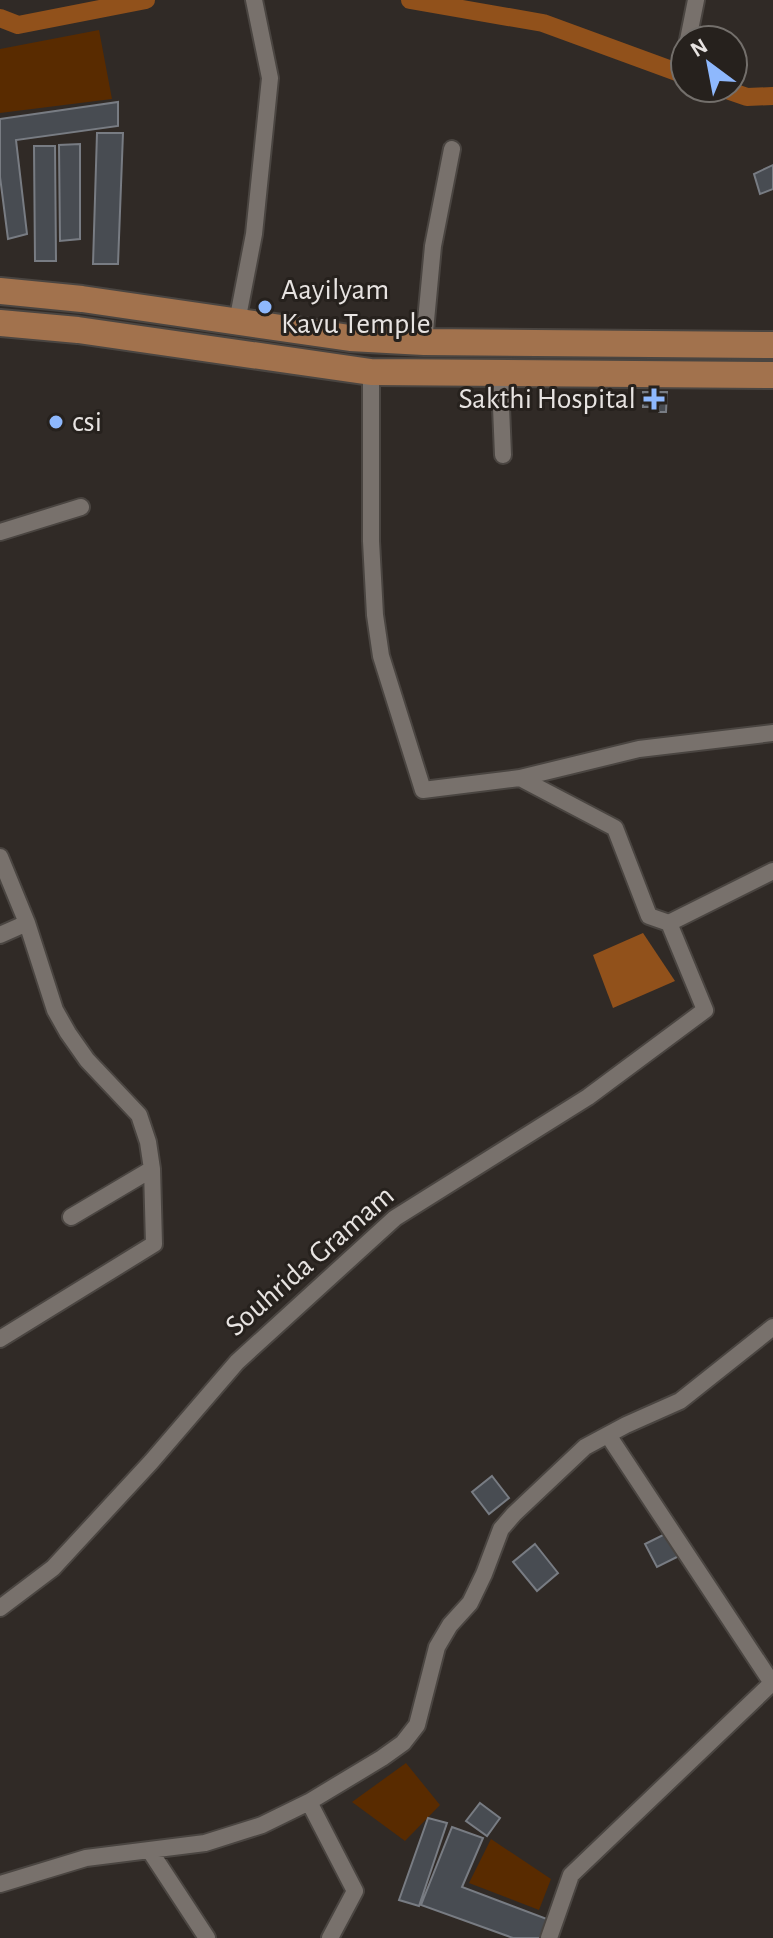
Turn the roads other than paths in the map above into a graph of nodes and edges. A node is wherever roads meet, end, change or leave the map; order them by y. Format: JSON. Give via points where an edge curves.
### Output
{"nodes":[{"id":1,"x":254,"y":0,"type":"edge"},
{"id":2,"x":696,"y":0,"type":"edge"},
{"id":3,"x":691,"y":24,"type":"edge"},
{"id":4,"x":452,"y":149,"type":"dead end"},
{"id":5,"x":0,"y":291,"type":"edge"},
{"id":6,"x":237,"y":322,"type":"junction"},
{"id":7,"x":0,"y":323,"type":"edge"},
{"id":8,"x":424,"y":342,"type":"junction"},
{"id":9,"x":773,"y":345,"type":"edge"},
{"id":10,"x":371,"y":372,"type":"junction"},
{"id":11,"x":502,"y":373,"type":"junction"},
{"id":12,"x":773,"y":375,"type":"edge"},
{"id":13,"x":503,"y":455,"type":"dead end"},
{"id":14,"x":81,"y":507,"type":"dead end"},
{"id":15,"x":0,"y":532,"type":"edge"},
{"id":16,"x":773,"y":733,"type":"edge"},
{"id":17,"x":520,"y":778,"type":"junction"},
{"id":18,"x":0,"y":857,"type":"edge"},
{"id":19,"x":773,"y":871,"type":"edge"},
{"id":20,"x":27,"y":923,"type":"junction"},
{"id":21,"x":669,"y":923,"type":"junction"},
{"id":22,"x":0,"y":935,"type":"edge"},
{"id":23,"x":152,"y":1169,"type":"junction"},
{"id":24,"x":71,"y":1217,"type":"dead end"},
{"id":25,"x":773,"y":1327,"type":"edge"},
{"id":26,"x":0,"y":1339,"type":"edge"},
{"id":27,"x":608,"y":1435,"type":"junction"},
{"id":28,"x":0,"y":1608,"type":"edge"},
{"id":29,"x":773,"y":1682,"type":"edge"},
{"id":30,"x":309,"y":1802,"type":"junction"},
{"id":31,"x":150,"y":1851,"type":"junction"},
{"id":32,"x":0,"y":1884,"type":"edge"},
{"id":33,"x":207,"y":1938,"type":"edge"},
{"id":34,"x":330,"y":1938,"type":"edge"},
{"id":35,"x":549,"y":1938,"type":"edge"}],
"edges":[{"from":1,"to":6,"type":"street","via":[[270,78],[254,234]]},
{"from":2,"to":3,"type":"street"},
{"from":4,"to":8,"type":"street","via":[[433,246]]},
{"from":5,"to":6,"type":"main road"},
{"from":6,"to":8,"type":"main road"},
{"from":7,"to":10,"type":"main road"},
{"from":8,"to":9,"type":"main road"},
{"from":10,"to":11,"type":"main road"},
{"from":10,"to":17,"type":"street","via":[[375,615],[381,656],[423,790]]},
{"from":11,"to":12,"type":"main road"},
{"from":11,"to":13,"type":"street"},
{"from":14,"to":15,"type":"street"},
{"from":16,"to":17,"type":"street","via":[[639,749]]},
{"from":17,"to":21,"type":"street","via":[[615,828],[649,916]]},
{"from":18,"to":20,"type":"street"},
{"from":19,"to":21,"type":"street"},
{"from":20,"to":22,"type":"street"},
{"from":20,"to":23,"type":"street","via":[[55,1010],[87,1060],[139,1115]]},
{"from":21,"to":28,"type":"street","name":"Souhrida Gramam","via":[[705,1010],[588,1097],[395,1218],[237,1362],[53,1568]]},
{"from":23,"to":24,"type":"street"},
{"from":23,"to":26,"type":"street","via":[[154,1244]]},
{"from":25,"to":27,"type":"street","via":[[680,1401]]},
{"from":27,"to":29,"type":"street"},
{"from":27,"to":30,"type":"street","via":[[585,1447],[501,1529],[470,1603],[437,1647],[417,1725],[403,1743]]},
{"from":29,"to":35,"type":"street","via":[[571,1875]]},
{"from":30,"to":31,"type":"street","via":[[262,1825],[205,1843]]},
{"from":30,"to":34,"type":"street","via":[[355,1891]]},
{"from":31,"to":32,"type":"street","via":[[86,1858]]},
{"from":31,"to":33,"type":"street"}]}
